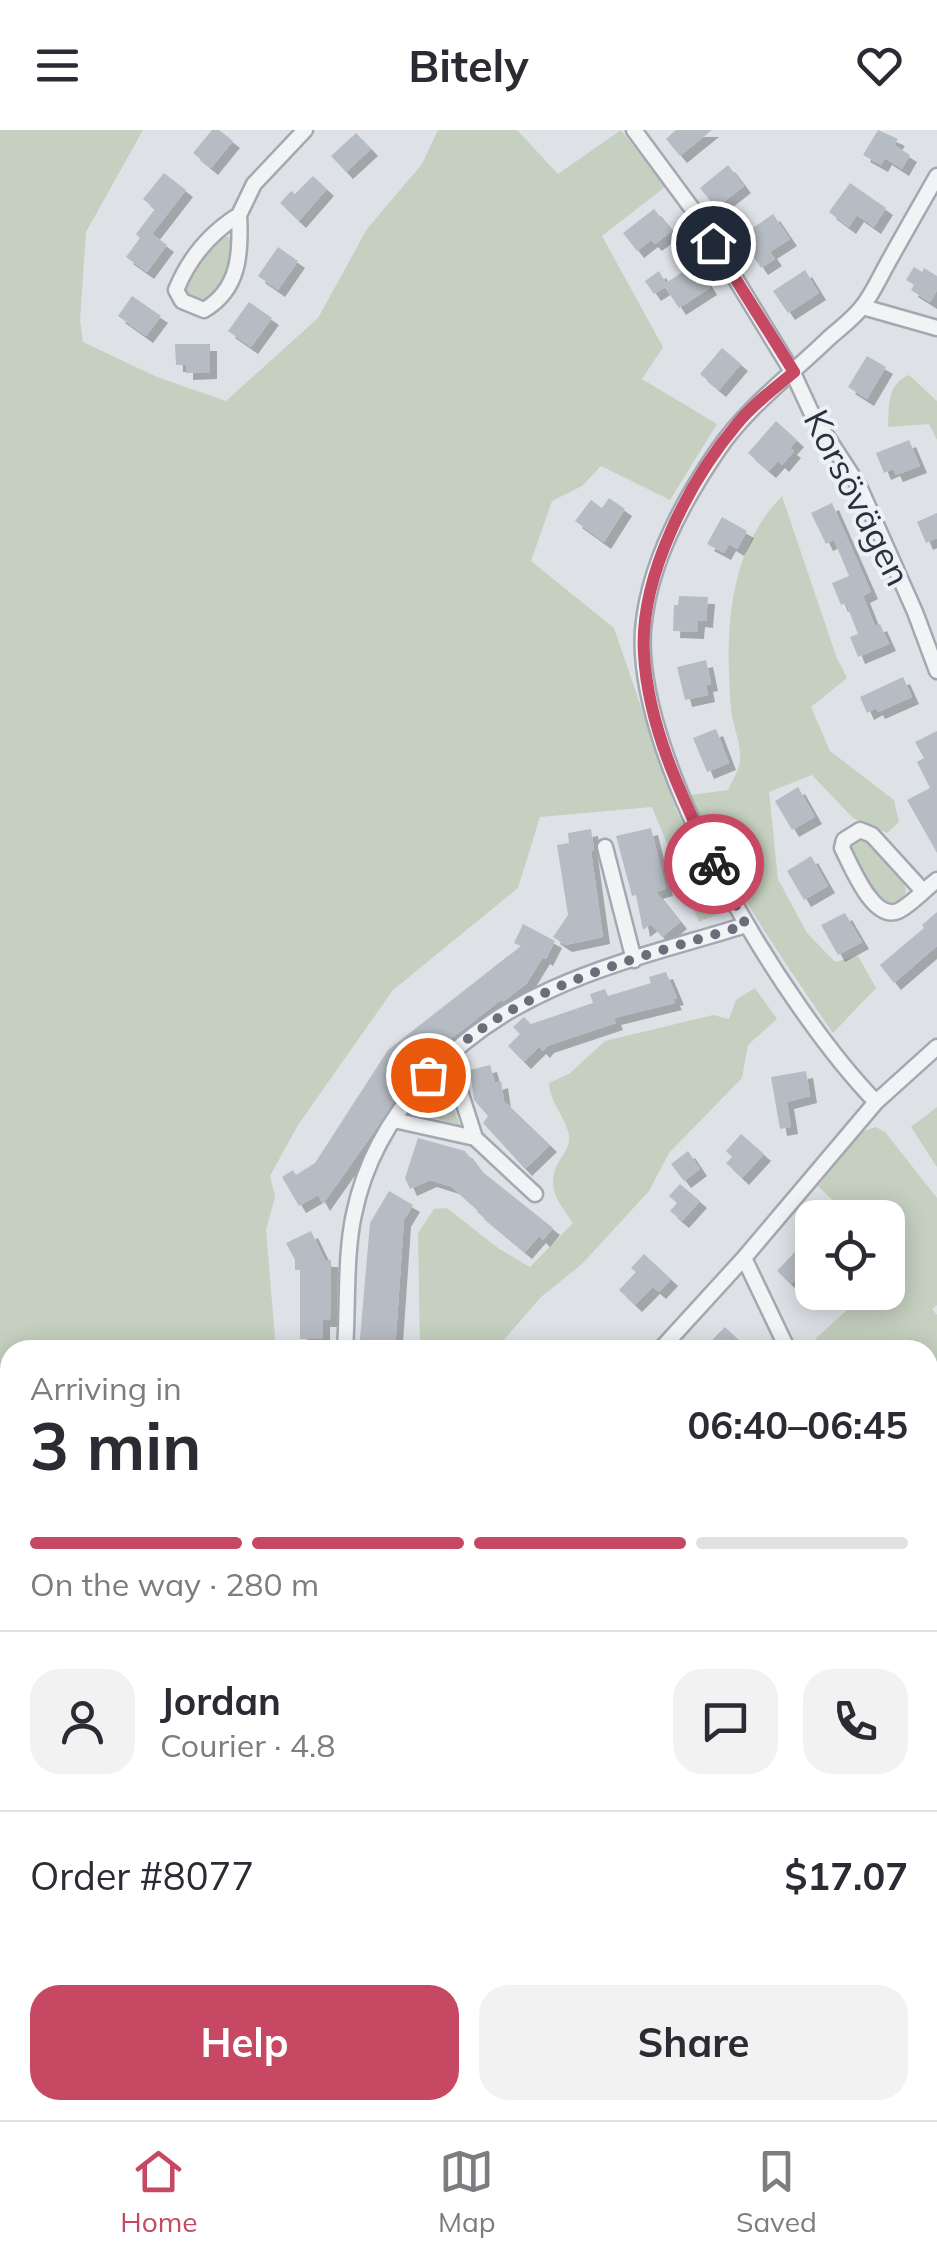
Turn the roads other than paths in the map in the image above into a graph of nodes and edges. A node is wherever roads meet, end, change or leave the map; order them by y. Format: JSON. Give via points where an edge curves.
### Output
{"nodes":[{"id":1,"x":305,"y":130,"type":"edge"},
{"id":2,"x":634,"y":130,"type":"edge"},
{"id":3,"x":937,"y":176,"type":"edge"},
{"id":4,"x":239,"y":216,"type":"junction"},
{"id":5,"x":863,"y":307,"type":"junction"},
{"id":6,"x":937,"y":328,"type":"edge"},
{"id":7,"x":794,"y":372,"type":"junction"},
{"id":8,"x":937,"y":671,"type":"edge"},
{"id":9,"x":604,"y":848,"type":"dead end"},
{"id":10,"x":937,"y":880,"type":"edge"},
{"id":11,"x":923,"y":891,"type":"junction"},
{"id":12,"x":746,"y":925,"type":"junction"},
{"id":13,"x":634,"y":960,"type":"junction"},
{"id":14,"x":937,"y":1048,"type":"edge"},
{"id":15,"x":448,"y":1054,"type":"junction"},
{"id":16,"x":876,"y":1102,"type":"junction"},
{"id":17,"x":394,"y":1120,"type":"junction"},
{"id":18,"x":475,"y":1138,"type":"junction"},
{"id":19,"x":534,"y":1194,"type":"dead end"},
{"id":20,"x":744,"y":1258,"type":"junction"},
{"id":21,"x":346,"y":1340,"type":"edge"},
{"id":22,"x":669,"y":1340,"type":"edge"},
{"id":23,"x":783,"y":1340,"type":"edge"}],
"edges":[{"from":1,"to":4,"type":"street","via":[[254,184]]},
{"from":2,"to":7,"type":"street","name":"Korsövägen","via":[[696,214]]},
{"from":3,"to":5,"type":"street"},
{"from":4,"to":4,"type":"street","via":[[238,268],[217,302],[204,310],[182,300],[176,290],[192,260],[217,229]]},
{"from":5,"to":6,"type":"street"},
{"from":5,"to":7,"type":"street"},
{"from":7,"to":8,"type":"street","name":"Korsövägen","via":[[858,486]]},
{"from":7,"to":12,"type":"street","via":[[737,424],[696,485],[656,572],[644,627],[650,698],[675,778]]},
{"from":9,"to":13,"type":"street"},
{"from":10,"to":11,"type":"street"},
{"from":11,"to":11,"type":"street","via":[[896,912],[874,906],[842,848],[844,840],[860,830],[872,835]]},
{"from":12,"to":13,"type":"street"},
{"from":12,"to":16,"type":"street","via":[[847,1072]]},
{"from":13,"to":15,"type":"street","via":[[552,988]]},
{"from":14,"to":16,"type":"street"},
{"from":15,"to":17,"type":"street"},
{"from":15,"to":18,"type":"street"},
{"from":16,"to":20,"type":"street"},
{"from":17,"to":18,"type":"street"},
{"from":17,"to":21,"type":"street","via":[[369,1162],[353,1216]]},
{"from":18,"to":19,"type":"street"},
{"from":20,"to":22,"type":"street"},
{"from":20,"to":23,"type":"street"}]}
